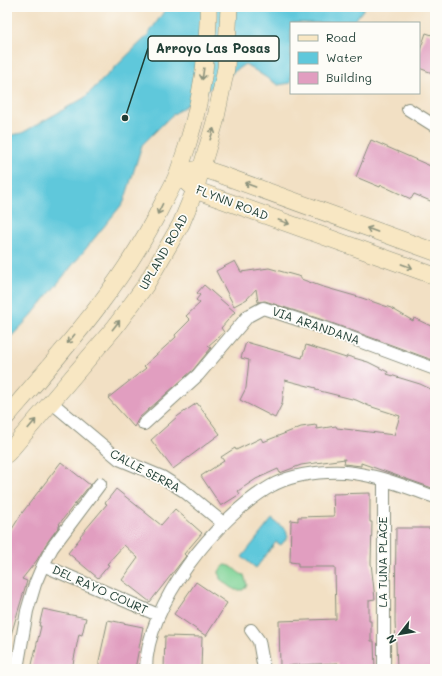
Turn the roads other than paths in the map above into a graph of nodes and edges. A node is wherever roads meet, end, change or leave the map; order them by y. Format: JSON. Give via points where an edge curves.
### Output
{"nodes":[{"id":1,"x":208,"y":7,"type":"edge"},
{"id":2,"x":230,"y":7,"type":"edge"},
{"id":3,"x":408,"y":110,"type":"dead end"},
{"id":4,"x":435,"y":126,"type":"edge"},
{"id":5,"x":201,"y":168,"type":"junction"},
{"id":6,"x":177,"y":174,"type":"junction"},
{"id":7,"x":195,"y":190,"type":"junction"},
{"id":8,"x":435,"y":252,"type":"edge"},
{"id":9,"x":435,"y":276,"type":"edge"},
{"id":10,"x":435,"y":369,"type":"edge"},
{"id":11,"x":51,"y":402,"type":"junction"},
{"id":12,"x":7,"y":416,"type":"edge"},
{"id":13,"x":144,"y":424,"type":"dead end"},
{"id":14,"x":7,"y":454,"type":"edge"},
{"id":15,"x":384,"y":480,"type":"junction"},
{"id":16,"x":100,"y":484,"type":"dead end"},
{"id":17,"x":435,"y":497,"type":"edge"},
{"id":18,"x":222,"y":523,"type":"junction"},
{"id":19,"x":43,"y":565,"type":"junction"},
{"id":20,"x":158,"y":615,"type":"junction"},
{"id":21,"x":251,"y":630,"type":"dead end"},
{"id":22,"x":17,"y":669,"type":"edge"},
{"id":23,"x":146,"y":669,"type":"edge"},
{"id":24,"x":264,"y":669,"type":"edge"},
{"id":25,"x":384,"y":669,"type":"edge"}],
"edges":[{"from":1,"to":6,"type":"main road","name":"UPLAND ROAD","one_way":true,"via":[[206,54],[196,112]]},
{"from":5,"to":2,"type":"main road","name":"UPLAND ROAD","one_way":true,"via":[[226,68]]},
{"from":3,"to":4,"type":"street"},
{"from":5,"to":6,"type":"main road","name":"FLYNN ROAD"},
{"from":5,"to":7,"type":"main road","name":"UPLAND ROAD"},
{"from":8,"to":5,"type":"main road","name":"FLYNN ROAD","one_way":true},
{"from":6,"to":7,"type":"main road","name":"FLYNN ROAD"},
{"from":6,"to":12,"type":"main road","name":"UPLAND ROAD","one_way":true,"via":[[154,222],[114,285]]},
{"from":7,"to":9,"type":"main road","name":"FLYNN ROAD","one_way":true},
{"from":11,"to":7,"type":"main road","name":"UPLAND ROAD","one_way":true,"via":[[146,286],[181,224]]},
{"from":10,"to":13,"type":"street","name":"VIA ARANDANA","via":[[263,308],[248,316],[198,375]]},
{"from":14,"to":11,"type":"main road","name":"UPLAND ROAD","one_way":true},
{"from":11,"to":18,"type":"street","name":"CALLE SERRA","via":[[120,459],[162,477],[184,491]]},
{"from":15,"to":17,"type":"street"},
{"from":15,"to":18,"type":"street","via":[[356,472],[302,475],[273,485],[250,499]]},
{"from":15,"to":25,"type":"street","name":"LA TUNA PLACE"},
{"from":16,"to":19,"type":"street","name":"DEL RAYO COURT","via":[[52,548]]},
{"from":18,"to":20,"type":"street","via":[[186,568]]},
{"from":19,"to":20,"type":"street","name":"DEL RAYO COURT"},
{"from":19,"to":22,"type":"street","name":"DEL RAYO COURT","via":[[27,611]]},
{"from":20,"to":23,"type":"street","via":[[146,658]]},
{"from":21,"to":24,"type":"street","via":[[259,641]]}]}
